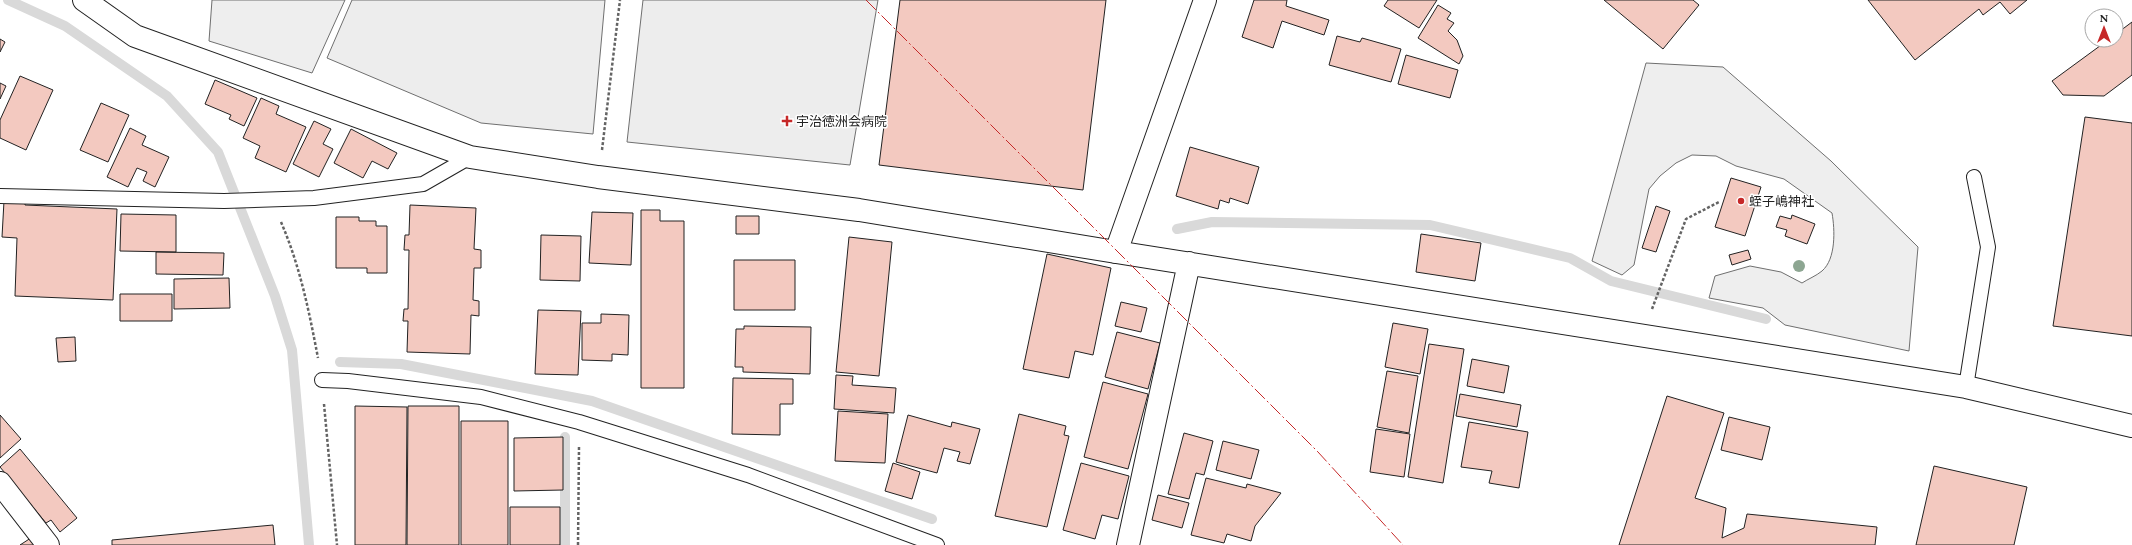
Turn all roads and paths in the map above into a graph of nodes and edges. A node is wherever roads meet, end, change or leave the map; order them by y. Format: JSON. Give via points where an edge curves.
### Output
{"nodes":[{"id":1,"x":84,"y":0,"type":"edge"},
{"id":2,"x":620,"y":0,"type":"edge"},
{"id":3,"x":1205,"y":0,"type":"edge"},
{"id":4,"x":470,"y":157,"type":"junction"},
{"id":5,"x":598,"y":177,"type":"junction"},
{"id":6,"x":1974,"y":177,"type":"dead end"},
{"id":7,"x":0,"y":196,"type":"edge"},
{"id":8,"x":1719,"y":202,"type":"dead end"},
{"id":9,"x":1116,"y":252,"type":"junction"},
{"id":10,"x":1189,"y":263,"type":"junction"},
{"id":11,"x":1655,"y":300,"type":"dead end"},
{"id":12,"x":322,"y":380,"type":"dead end"},
{"id":13,"x":1966,"y":387,"type":"junction"},
{"id":14,"x":579,"y":422,"type":"junction"},
{"id":15,"x":2132,"y":426,"type":"edge"},
{"id":16,"x":0,"y":483,"type":"edge"},
{"id":17,"x":48,"y":545,"type":"edge"},
{"id":18,"x":578,"y":545,"type":"edge"},
{"id":19,"x":937,"y":545,"type":"edge"},
{"id":20,"x":1128,"y":545,"type":"edge"}],
"edges":[{"from":1,"to":4,"type":"street","via":[[135,36]]},
{"from":2,"to":5,"type":"path"},
{"from":3,"to":9,"type":"street"},
{"from":4,"to":5,"type":"street"},
{"from":4,"to":7,"type":"lane","via":[[423,184],[314,198],[224,201]]},
{"from":5,"to":9,"type":"street","via":[[859,210]]},
{"from":6,"to":13,"type":"lane","via":[[1988,247]]},
{"from":8,"to":11,"type":"path","via":[[1686,219]]},
{"from":9,"to":10,"type":"street"},
{"from":10,"to":13,"type":"street"},
{"from":10,"to":20,"type":"street"},
{"from":12,"to":14,"type":"lane","via":[[480,397]]},
{"from":13,"to":15,"type":"street"},
{"from":14,"to":18,"type":"path"},
{"from":14,"to":19,"type":"lane","via":[[748,475]]},
{"from":16,"to":17,"type":"street"}]}
